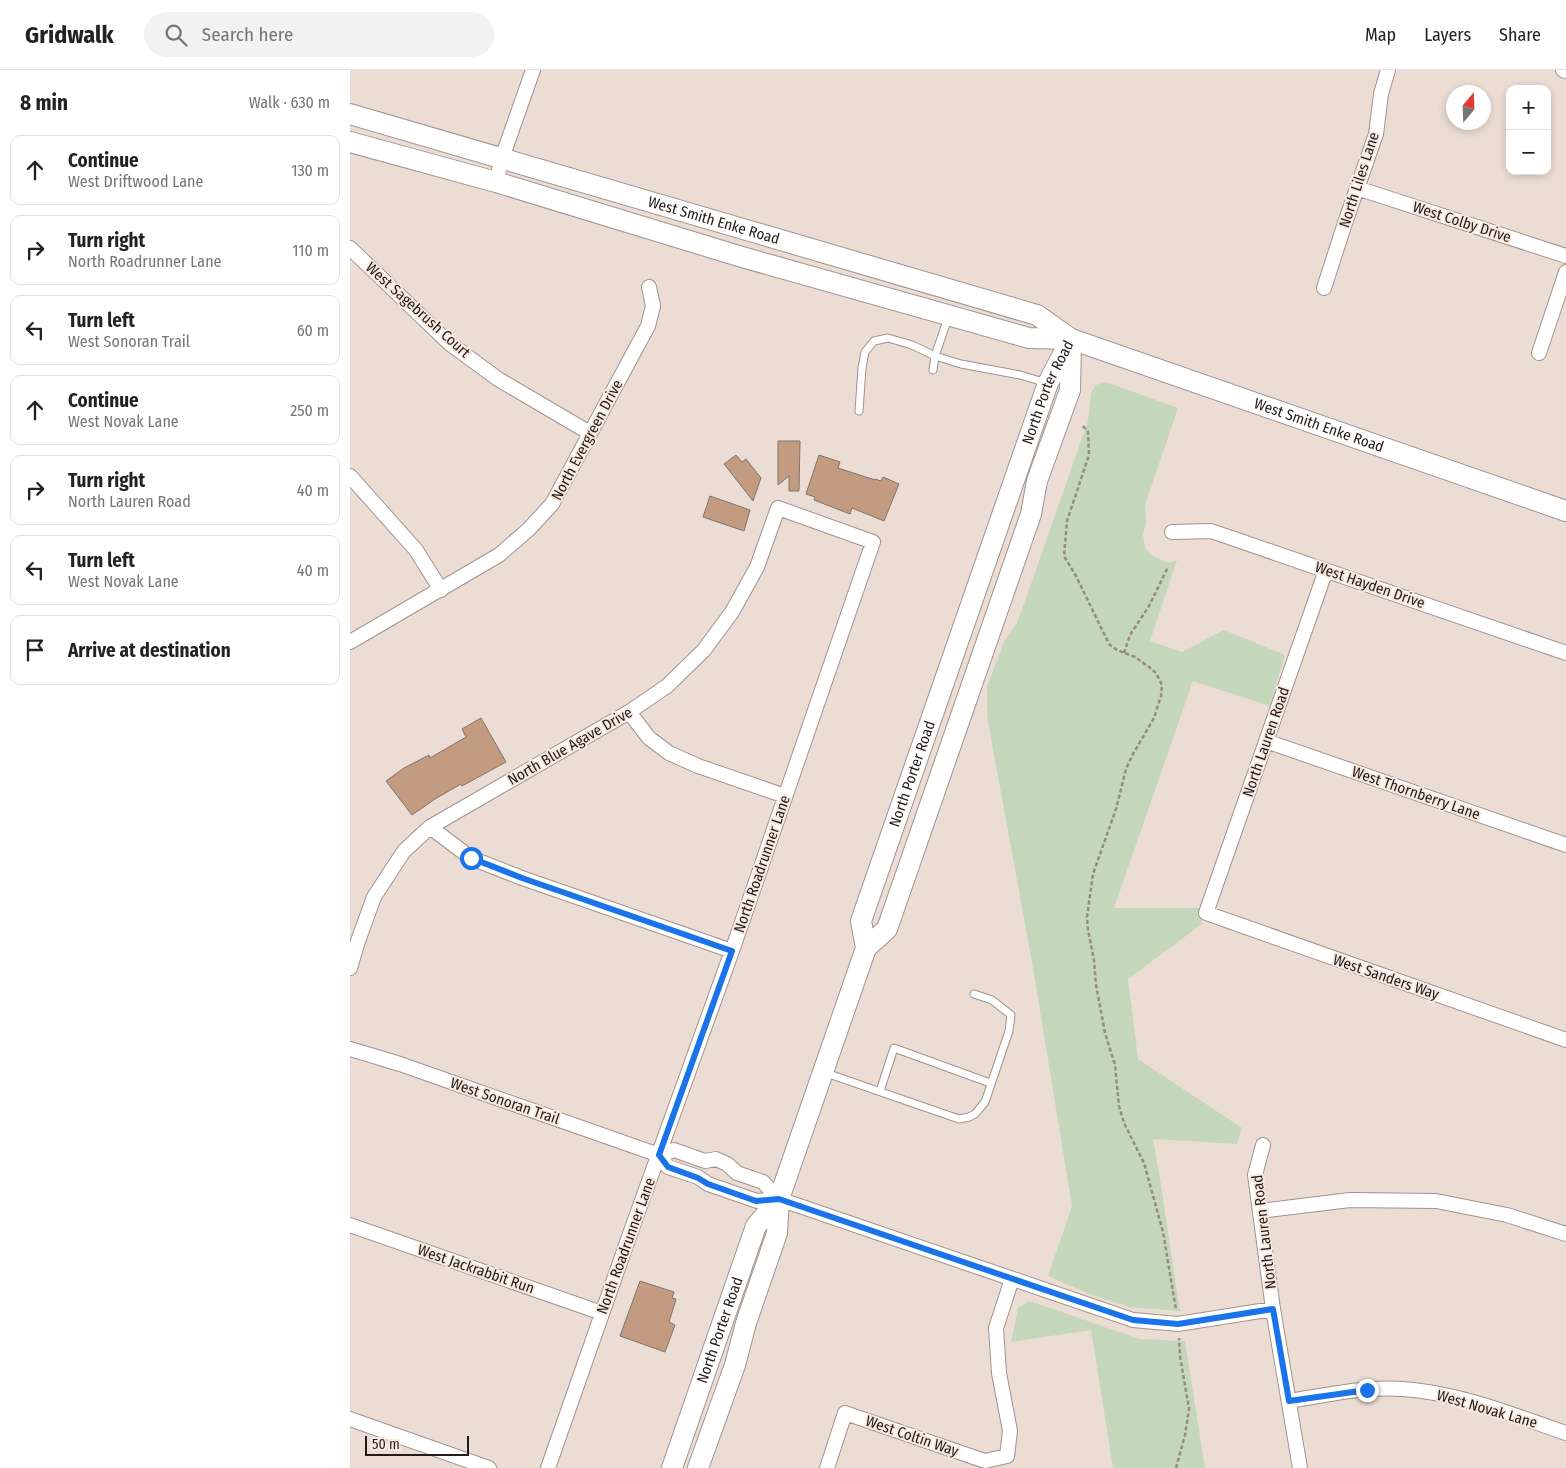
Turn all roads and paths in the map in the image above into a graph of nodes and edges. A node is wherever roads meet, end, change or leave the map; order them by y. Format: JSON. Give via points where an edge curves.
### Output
{"nodes":[{"id":1,"x":533,"y":70,"type":"edge"},
{"id":2,"x":1388,"y":70,"type":"edge"},
{"id":3,"x":350,"y":114,"type":"edge"},
{"id":4,"x":350,"y":142,"type":"edge"},
{"id":5,"x":502,"y":158,"type":"junction"},
{"id":6,"x":496,"y":182,"type":"junction"},
{"id":7,"x":1357,"y":188,"type":"junction"},
{"id":8,"x":350,"y":248,"type":"edge"},
{"id":9,"x":1566,"y":256,"type":"edge"},
{"id":10,"x":1566,"y":272,"type":"edge"},
{"id":11,"x":649,"y":287,"type":"dead end"},
{"id":12,"x":1324,"y":288,"type":"dead end"},
{"id":13,"x":948,"y":315,"type":"junction"},
{"id":14,"x":1071,"y":339,"type":"junction"},
{"id":15,"x":1539,"y":354,"type":"dead end"},
{"id":16,"x":935,"y":356,"type":"junction"},
{"id":17,"x":932,"y":370,"type":"dead end"},
{"id":18,"x":1048,"y":383,"type":"junction"},
{"id":19,"x":859,"y":411,"type":"dead end"},
{"id":20,"x":1083,"y":426,"type":"dead end"},
{"id":21,"x":590,"y":433,"type":"junction"},
{"id":22,"x":350,"y":476,"type":"edge"},
{"id":23,"x":1566,"y":511,"type":"edge"},
{"id":24,"x":1172,"y":532,"type":"dead end"},
{"id":25,"x":873,"y":542,"type":"joint"},
{"id":26,"x":1168,"y":567,"type":"dead end"},
{"id":27,"x":1326,"y":570,"type":"junction"},
{"id":28,"x":441,"y":590,"type":"junction"},
{"id":29,"x":350,"y":642,"type":"edge"},
{"id":30,"x":1124,"y":653,"type":"junction"},
{"id":31,"x":1566,"y":653,"type":"edge"},
{"id":32,"x":629,"y":712,"type":"junction"},
{"id":33,"x":1266,"y":741,"type":"junction"},
{"id":34,"x":785,"y":796,"type":"junction"},
{"id":35,"x":430,"y":826,"type":"junction"},
{"id":36,"x":1566,"y":846,"type":"edge"},
{"id":37,"x":1206,"y":914,"type":"joint"},
{"id":38,"x":866,"y":948,"type":"junction"},
{"id":39,"x":732,"y":951,"type":"junction"},
{"id":40,"x":350,"y":968,"type":"edge"},
{"id":41,"x":974,"y":994,"type":"dead end"},
{"id":42,"x":1566,"y":1040,"type":"edge"},
{"id":43,"x":350,"y":1049,"type":"edge"},
{"id":44,"x":823,"y":1072,"type":"junction"},
{"id":45,"x":990,"y":1083,"type":"junction"},
{"id":46,"x":880,"y":1091,"type":"junction"},
{"id":47,"x":1263,"y":1145,"type":"dead end"},
{"id":48,"x":659,"y":1155,"type":"junction"},
{"id":49,"x":779,"y":1199,"type":"junction"},
{"id":50,"x":1260,"y":1212,"type":"junction"},
{"id":51,"x":350,"y":1225,"type":"edge"},
{"id":52,"x":1566,"y":1234,"type":"edge"},
{"id":53,"x":1012,"y":1279,"type":"junction"},
{"id":54,"x":1273,"y":1309,"type":"junction"},
{"id":55,"x":602,"y":1313,"type":"junction"},
{"id":56,"x":1178,"y":1324,"type":"junction"},
{"id":57,"x":1289,"y":1401,"type":"junction"},
{"id":58,"x":350,"y":1420,"type":"edge"},
{"id":59,"x":1566,"y":1433,"type":"edge"},
{"id":60,"x":489,"y":1468,"type":"edge"},
{"id":61,"x":548,"y":1468,"type":"edge"},
{"id":62,"x":672,"y":1468,"type":"edge"},
{"id":63,"x":698,"y":1468,"type":"edge"},
{"id":64,"x":826,"y":1468,"type":"edge"},
{"id":65,"x":1176,"y":1468,"type":"edge"},
{"id":66,"x":1300,"y":1468,"type":"edge"}],
"edges":[{"from":1,"to":5,"type":"street"},
{"from":2,"to":7,"type":"street","name":"North Liles Lane","via":[[1376,134]]},
{"from":3,"to":5,"type":"street","name":"West Smith Enke Road"},
{"from":4,"to":6,"type":"street","name":"West Smith Enke Road"},
{"from":5,"to":6,"type":"street"},
{"from":5,"to":14,"type":"street","name":"West Smith Enke Road","via":[[1037,315]]},
{"from":6,"to":13,"type":"street","name":"West Smith Enke Road"},
{"from":7,"to":9,"type":"street","name":"West Colby Drive"},
{"from":7,"to":12,"type":"street","name":"North Liles Lane"},
{"from":8,"to":21,"type":"street","name":"West Sagebrush Court","via":[[449,343],[498,379]]},
{"from":10,"to":15,"type":"street"},
{"from":11,"to":21,"type":"street","name":"North Evergreen Drive","via":[[653,306],[648,326]]},
{"from":13,"to":14,"type":"street","name":"West Smith Enke Road","via":[[1029,338]]},
{"from":13,"to":16,"type":"lane"},
{"from":14,"to":18,"type":"street","name":"North Porter Road"},
{"from":14,"to":23,"type":"street","name":"West Smith Enke Road"},
{"from":14,"to":38,"type":"street","name":"North Porter Road","via":[[1070,390],[1037,481],[1031,514],[887,928]]},
{"from":16,"to":17,"type":"lane"},
{"from":16,"to":18,"type":"lane"},
{"from":16,"to":19,"type":"lane","via":[[888,338],[874,341],[865,352]]},
{"from":18,"to":38,"type":"street","name":"North Porter Road","via":[[861,920]]},
{"from":20,"to":30,"type":"path","via":[[1088,432],[1089,455],[1068,522],[1064,556],[1109,644]]},
{"from":21,"to":28,"type":"street","name":"North Evergreen Drive","via":[[552,504],[530,529],[499,555]]},
{"from":22,"to":28,"type":"street","via":[[416,550]]},
{"from":24,"to":27,"type":"street","name":"West Hayden Drive","via":[[1211,531]]},
{"from":25,"to":32,"type":"street","name":"North Blue Agave Drive","via":[[778,508],[757,567],[732,612],[704,650],[667,686]]},
{"from":25,"to":34,"type":"street","name":"North Roadrunner Lane"},
{"from":26,"to":30,"type":"path"},
{"from":27,"to":31,"type":"street","name":"West Hayden Drive"},
{"from":27,"to":33,"type":"street","name":"North Lauren Road"},
{"from":28,"to":29,"type":"street","name":"North Evergreen Drive"},
{"from":30,"to":56,"type":"path","via":[[1156,673],[1162,685],[1161,696],[1154,718],[1126,769],[1093,874],[1088,930],[1101,1017],[1115,1065],[1119,1106],[1144,1163],[1163,1232]]},
{"from":32,"to":34,"type":"street","via":[[649,738],[669,753]]},
{"from":32,"to":35,"type":"street","name":"North Blue Agave Drive"},
{"from":33,"to":36,"type":"street","name":"West Thornberry Lane"},
{"from":33,"to":37,"type":"street","name":"North Lauren Road"},
{"from":34,"to":39,"type":"street","name":"North Roadrunner Lane"},
{"from":35,"to":39,"type":"street","via":[[471,858]]},
{"from":35,"to":40,"type":"street","name":"North Blue Agave Drive","via":[[404,851],[374,897]]},
{"from":37,"to":42,"type":"street","name":"West Sanders Way"},
{"from":38,"to":44,"type":"street","name":"North Porter Road"},
{"from":39,"to":48,"type":"street","name":"North Roadrunner Lane"},
{"from":41,"to":45,"type":"lane","via":[[992,1000],[1011,1015],[1009,1032]]},
{"from":43,"to":48,"type":"street","name":"West Sonoran Trail"},
{"from":44,"to":46,"type":"lane"},
{"from":44,"to":49,"type":"street","name":"North Porter Road"},
{"from":45,"to":46,"type":"lane","via":[[985,1102],[975,1114],[959,1119]]},
{"from":45,"to":46,"type":"lane","via":[[894,1048]]},
{"from":47,"to":50,"type":"street","name":"North Lauren Road","via":[[1255,1175]]},
{"from":48,"to":49,"type":"street","name":"West Sonoran Trail","via":[[668,1167],[708,1184],[756,1201]]},
{"from":48,"to":49,"type":"street","name":"West Sonoran Trail","via":[[674,1150],[705,1161],[716,1159],[737,1173],[763,1182]]},
{"from":48,"to":55,"type":"street","name":"North Roadrunner Lane"},
{"from":49,"to":53,"type":"street"},
{"from":49,"to":62,"type":"street","name":"North Porter Road","via":[[756,1226]]},
{"from":49,"to":63,"type":"street","name":"North Porter Road","via":[[776,1233],[735,1365]]},
{"from":50,"to":52,"type":"street","via":[[1350,1200],[1436,1200],[1507,1215]]},
{"from":50,"to":54,"type":"street","name":"North Lauren Road"},
{"from":51,"to":55,"type":"street","name":"West Jackrabbit Run"},
{"from":53,"to":56,"type":"street","via":[[1133,1320]]},
{"from":53,"to":64,"type":"street","name":"West Coltin Way","via":[[996,1328],[999,1373],[1010,1431],[1007,1456],[985,1461],[845,1413]]},
{"from":54,"to":56,"type":"street"},
{"from":54,"to":57,"type":"street","name":"North Lauren Road"},
{"from":55,"to":61,"type":"street","name":"North Roadrunner Lane"},
{"from":56,"to":65,"type":"path","via":[[1189,1409]]},
{"from":57,"to":59,"type":"street","name":"West Novak Lane","via":[[1367,1390],[1403,1389],[1451,1396]]},
{"from":57,"to":66,"type":"street","name":"North Lauren Road"},
{"from":58,"to":60,"type":"street"}]}
